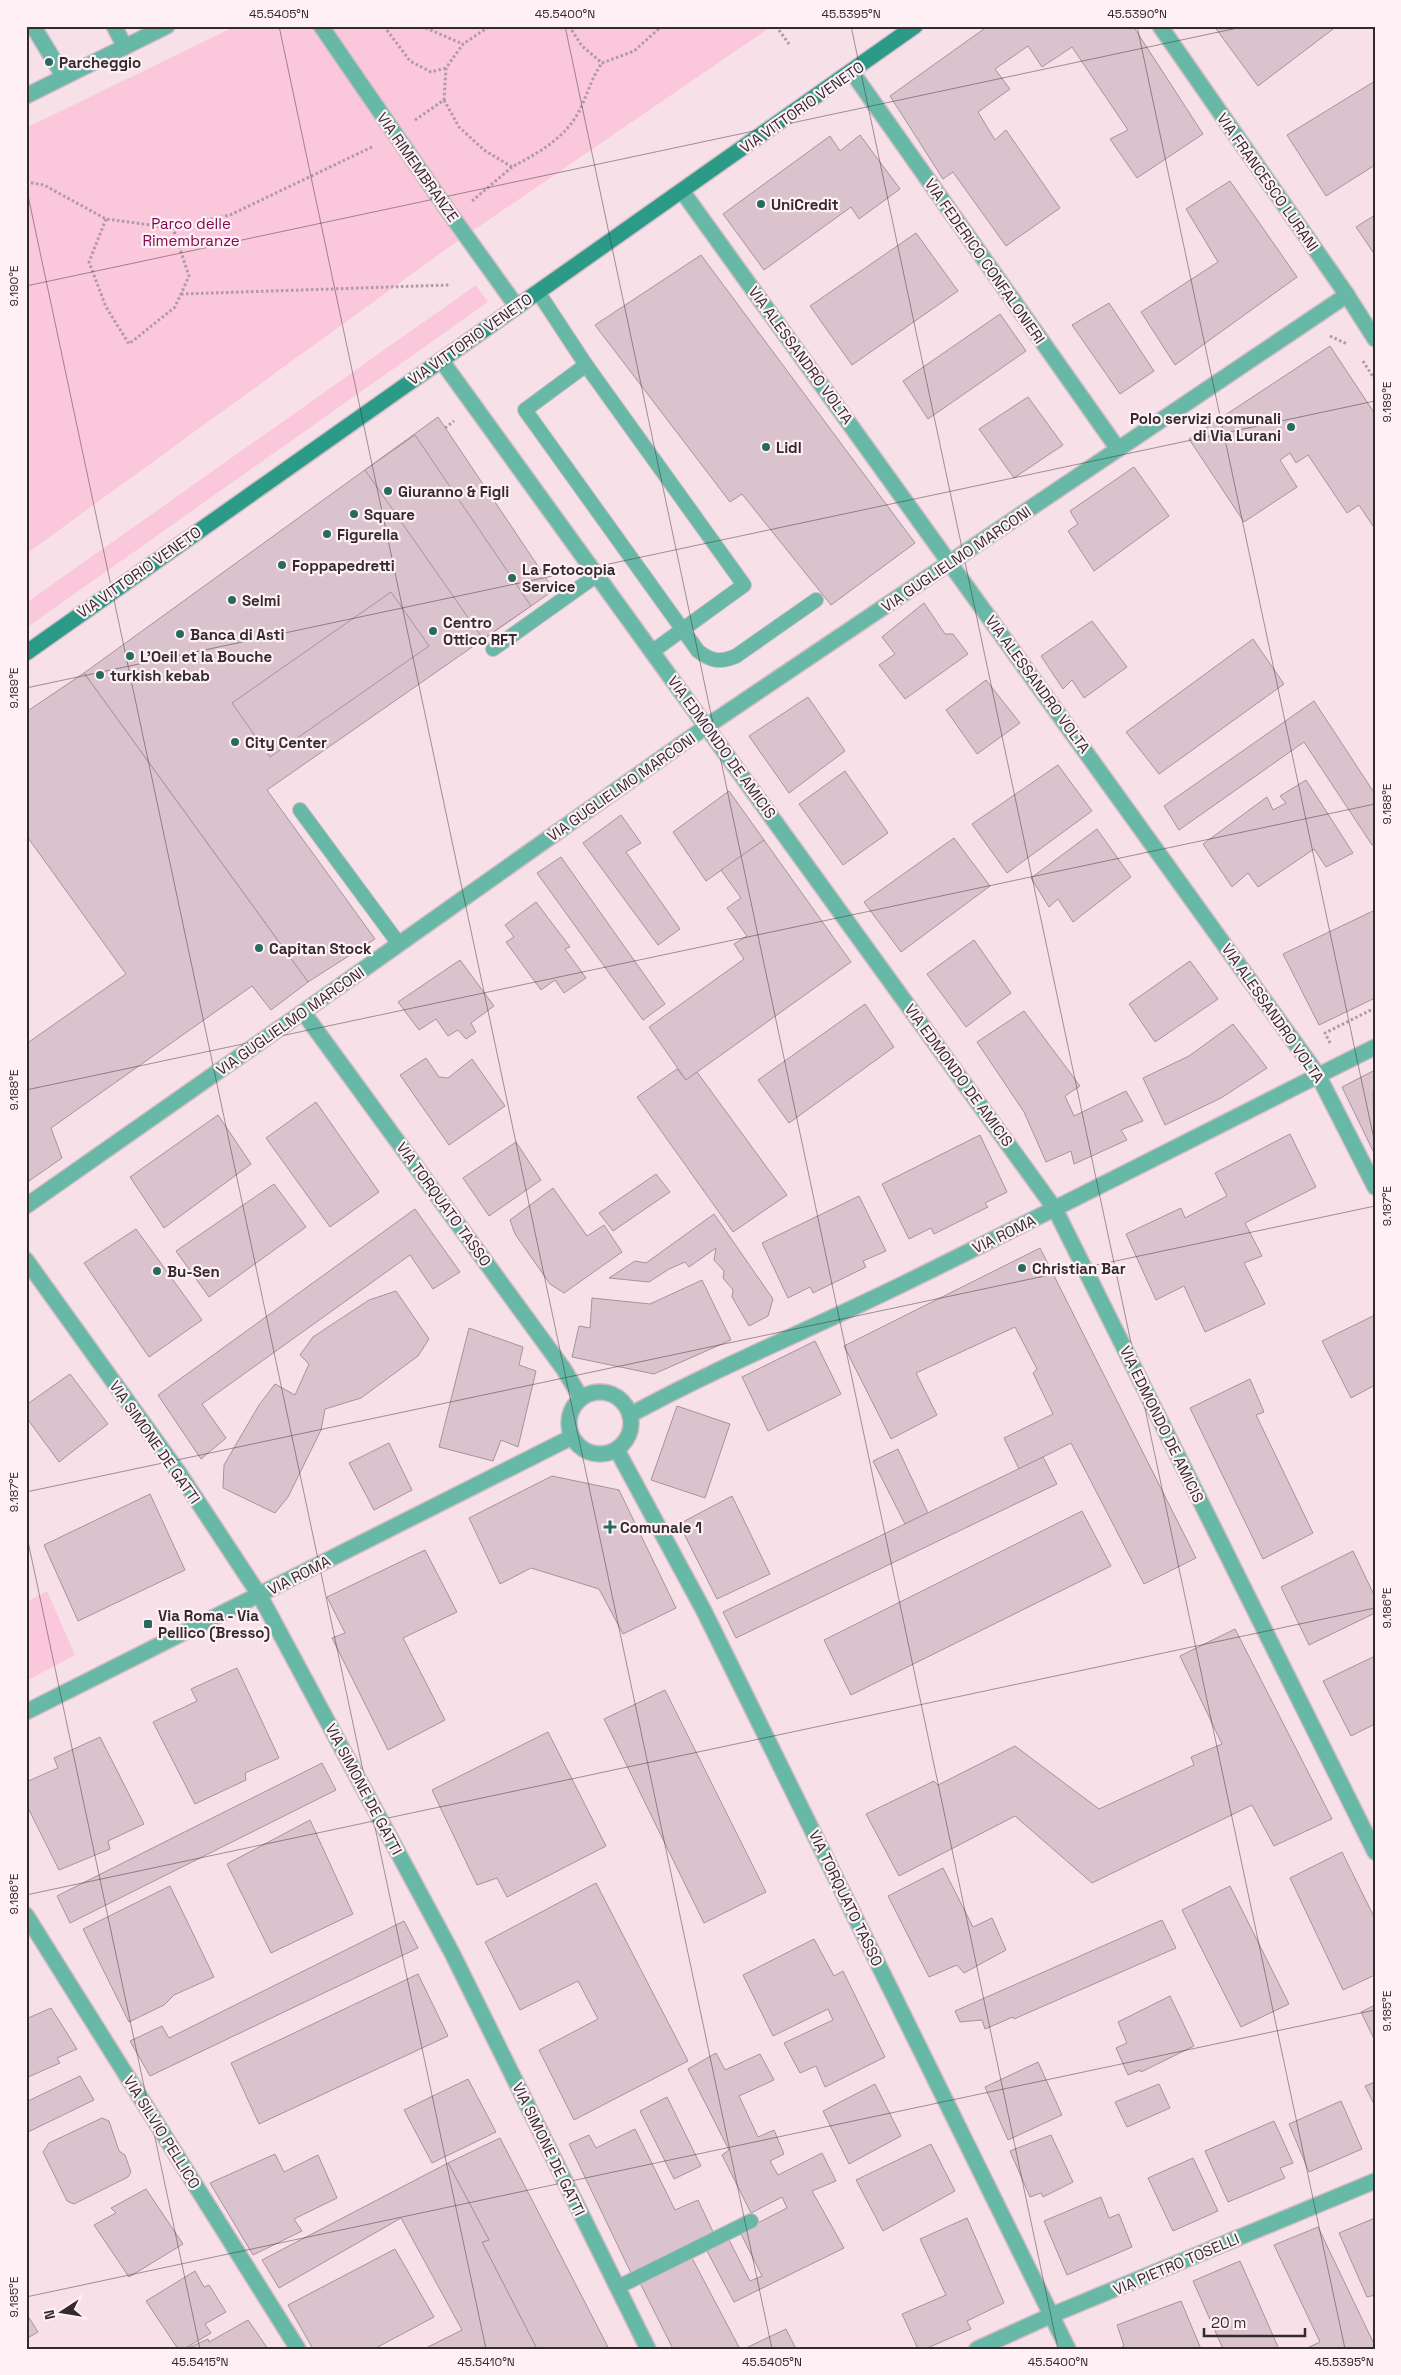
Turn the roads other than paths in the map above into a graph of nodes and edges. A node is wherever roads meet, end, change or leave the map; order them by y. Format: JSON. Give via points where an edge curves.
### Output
{"nodes":[{"id":1,"x":33,"y":26,"type":"edge"},
{"id":2,"x":114,"y":26,"type":"edge"},
{"id":3,"x":167,"y":26,"type":"edge"},
{"id":4,"x":321,"y":26,"type":"edge"},
{"id":5,"x":915,"y":26,"type":"edge"},
{"id":6,"x":1160,"y":26,"type":"edge"},
{"id":7,"x":124,"y":47,"type":"junction"},
{"id":8,"x":852,"y":72,"type":"junction"},
{"id":9,"x":64,"y":78,"type":"junction"},
{"id":10,"x":26,"y":96,"type":"edge"},
{"id":11,"x":682,"y":192,"type":"junction"},
{"id":12,"x":538,"y":292,"type":"junction"},
{"id":13,"x":1347,"y":295,"type":"junction"},
{"id":14,"x":517,"y":307,"type":"junction"},
{"id":15,"x":1375,"y":339,"type":"edge"},
{"id":16,"x":441,"y":360,"type":"junction"},
{"id":17,"x":586,"y":365,"type":"junction"},
{"id":18,"x":1118,"y":449,"type":"junction"},
{"id":19,"x":951,"y":563,"type":"junction"},
{"id":20,"x":597,"y":575,"type":"junction"},
{"id":21,"x":816,"y":600,"type":"dead end"},
{"id":22,"x":682,"y":630,"type":"junction"},
{"id":23,"x":493,"y":649,"type":"dead end"},
{"id":24,"x":653,"y":650,"type":"junction"},
{"id":25,"x":26,"y":653,"type":"edge"},
{"id":26,"x":707,"y":726,"type":"junction"},
{"id":27,"x":300,"y":810,"type":"dead end"},
{"id":28,"x":399,"y":944,"type":"junction"},
{"id":29,"x":303,"y":1012,"type":"junction"},
{"id":30,"x":1375,"y":1047,"type":"edge"},
{"id":31,"x":1318,"y":1075,"type":"junction"},
{"id":32,"x":1375,"y":1188,"type":"edge"},
{"id":33,"x":26,"y":1206,"type":"edge"},
{"id":34,"x":1056,"y":1209,"type":"junction"},
{"id":35,"x":26,"y":1260,"type":"edge"},
{"id":36,"x":580,"y":1398,"type":"junction"},
{"id":37,"x":630,"y":1415,"type":"junction"},
{"id":38,"x":572,"y":1437,"type":"junction"},
{"id":39,"x":617,"y":1450,"type":"junction"},
{"id":40,"x":260,"y":1596,"type":"junction"},
{"id":41,"x":26,"y":1712,"type":"edge"},
{"id":42,"x":1375,"y":1852,"type":"edge"},
{"id":43,"x":26,"y":1915,"type":"edge"},
{"id":44,"x":1375,"y":2181,"type":"edge"},
{"id":45,"x":751,"y":2221,"type":"dead end"},
{"id":46,"x":618,"y":2287,"type":"junction"},
{"id":47,"x":1052,"y":2315,"type":"junction"},
{"id":48,"x":298,"y":2349,"type":"edge"},
{"id":49,"x":648,"y":2349,"type":"edge"},
{"id":50,"x":977,"y":2349,"type":"edge"},
{"id":51,"x":1068,"y":2349,"type":"edge"}],
"edges":[{"from":1,"to":9,"type":"street"},
{"from":2,"to":7,"type":"street"},
{"from":3,"to":7,"type":"street"},
{"from":4,"to":14,"type":"street","name":"VIA RIMEMBRANZE"},
{"from":5,"to":8,"type":"main road","name":"VIA VITTORIO VENETO"},
{"from":6,"to":13,"type":"street","name":"VIA FRANCESCO LURANI"},
{"from":7,"to":9,"type":"street"},
{"from":8,"to":11,"type":"main road","name":"VIA VITTORIO VENETO"},
{"from":8,"to":18,"type":"street","name":"VIA FEDERICO CONFALONIERI"},
{"from":9,"to":10,"type":"street"},
{"from":11,"to":12,"type":"main road","name":"VIA VITTORIO VENETO"},
{"from":11,"to":19,"type":"street","name":"VIA ALESSANDRO VOLTA"},
{"from":12,"to":14,"type":"main road","name":"VIA VITTORIO VENETO"},
{"from":12,"to":17,"type":"lane"},
{"from":13,"to":15,"type":"street","name":"VIA FRANCESCO LURANI"},
{"from":13,"to":18,"type":"street","name":"VIA GUGLIELMO MARCONI"},
{"from":14,"to":16,"type":"main road","name":"VIA VITTORIO VENETO"},
{"from":16,"to":20,"type":"street","name":"VIA EDMONDO DE AMICIS"},
{"from":16,"to":25,"type":"main road","name":"VIA VITTORIO VENETO"},
{"from":17,"to":22,"type":"lane","via":[[525,410]]},
{"from":17,"to":22,"type":"lane","via":[[744,585]]},
{"from":18,"to":19,"type":"street","name":"VIA GUGLIELMO MARCONI"},
{"from":19,"to":26,"type":"street","name":"VIA GUGLIELMO MARCONI"},
{"from":19,"to":31,"type":"street","name":"VIA ALESSANDRO VOLTA"},
{"from":20,"to":23,"type":"lane"},
{"from":20,"to":24,"type":"street","name":"VIA EDMONDO DE AMICIS"},
{"from":21,"to":22,"type":"lane","via":[[725,661],[710,660],[704,656]]},
{"from":22,"to":24,"type":"lane"},
{"from":24,"to":26,"type":"street","name":"VIA EDMONDO DE AMICIS"},
{"from":26,"to":28,"type":"street","name":"VIA GUGLIELMO MARCONI"},
{"from":26,"to":34,"type":"street","name":"VIA EDMONDO DE AMICIS"},
{"from":27,"to":28,"type":"lane"},
{"from":28,"to":29,"type":"street","name":"VIA GUGLIELMO MARCONI"},
{"from":29,"to":33,"type":"street","name":"VIA GUGLIELMO MARCONI"},
{"from":29,"to":36,"type":"street","name":"VIA TORQUATO TASSO","via":[[563,1368]]},
{"from":30,"to":31,"type":"street","name":"VIA ROMA"},
{"from":31,"to":32,"type":"street","name":"VIA ALESSANDRO VOLTA"},
{"from":31,"to":34,"type":"street","name":"VIA ROMA"},
{"from":34,"to":37,"type":"street","name":"VIA ROMA"},
{"from":34,"to":42,"type":"street","name":"VIA EDMONDO DE AMICIS"},
{"from":35,"to":40,"type":"street","name":"VIA SIMONE DE GATTI","via":[[179,1473]]},
{"from":36,"to":37,"type":"street","via":[[602,1391],[615,1395],[625,1403]]},
{"from":36,"to":38,"type":"street","via":[[571,1411]]},
{"from":37,"to":39,"type":"street","via":[[629,1434]]},
{"from":38,"to":39,"type":"street","via":[[580,1447],[592,1453]]},
{"from":38,"to":40,"type":"street","name":"VIA ROMA"},
{"from":39,"to":47,"type":"street","name":"VIA TORQUATO TASSO","via":[[704,1612]]},
{"from":40,"to":41,"type":"street","name":"VIA ROMA"},
{"from":40,"to":46,"type":"street","name":"VIA SIMONE DE GATTI","via":[[452,1953]]},
{"from":43,"to":48,"type":"street","name":"VIA SILVIO PELLICO"},
{"from":44,"to":47,"type":"street","name":"VIA PIETRO TOSELLI"},
{"from":45,"to":46,"type":"lane"},
{"from":46,"to":49,"type":"street","name":"VIA SIMONE DE GATTI"},
{"from":47,"to":50,"type":"street","name":"VIA PIETRO TOSELLI"},
{"from":47,"to":51,"type":"street","name":"VIA TORQUATO TASSO"}]}
